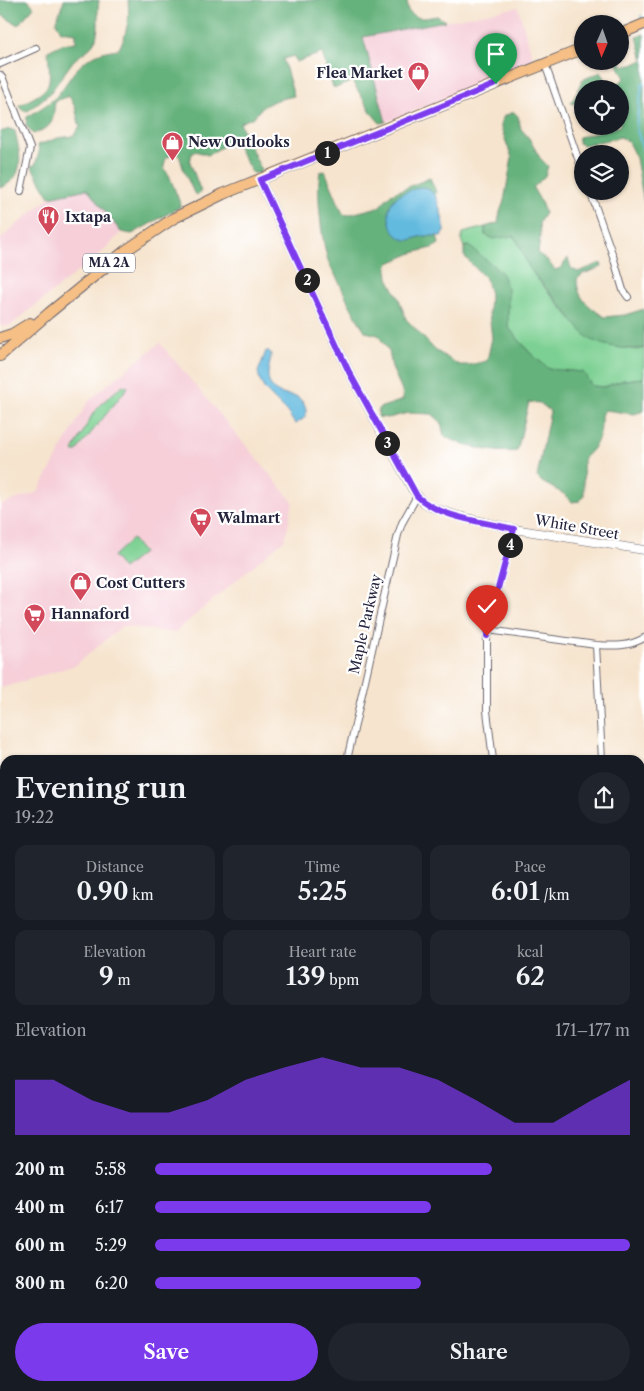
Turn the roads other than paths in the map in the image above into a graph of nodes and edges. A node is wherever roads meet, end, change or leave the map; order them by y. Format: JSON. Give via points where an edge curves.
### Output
{"nodes":[{"id":1,"x":641,"y":26,"type":"edge"},
{"id":2,"x":629,"y":31,"type":"edge"},
{"id":3,"x":36,"y":48,"type":"dead end"},
{"id":4,"x":574,"y":52,"type":"edge"},
{"id":5,"x":0,"y":64,"type":"edge"},
{"id":6,"x":545,"y":64,"type":"junction"},
{"id":7,"x":0,"y":75,"type":"edge"},
{"id":8,"x":574,"y":147,"type":"edge"},
{"id":9,"x":260,"y":180,"type":"junction"},
{"id":10,"x":21,"y":191,"type":"dead end"},
{"id":11,"x":593,"y":200,"type":"edge"},
{"id":12,"x":628,"y":298,"type":"dead end"},
{"id":13,"x":49,"y":313,"type":"junction"},
{"id":14,"x":0,"y":338,"type":"edge"},
{"id":15,"x":0,"y":356,"type":"edge"},
{"id":16,"x":417,"y":496,"type":"junction"},
{"id":17,"x":514,"y":529,"type":"junction"},
{"id":18,"x":644,"y":550,"type":"edge"},
{"id":19,"x":488,"y":630,"type":"junction"},
{"id":20,"x":644,"y":638,"type":"edge"},
{"id":21,"x":596,"y":645,"type":"junction"},
{"id":22,"x":348,"y":755,"type":"edge"},
{"id":23,"x":492,"y":755,"type":"edge"},
{"id":24,"x":602,"y":755,"type":"edge"}],
"edges":[{"from":1,"to":2,"type":"main road"},
{"from":3,"to":5,"type":"street"},
{"from":4,"to":6,"type":"main road","number":"MA 2A"},
{"from":6,"to":8,"type":"street"},
{"from":6,"to":9,"type":"main road","number":"MA 2A"},
{"from":7,"to":10,"type":"street","via":[[30,148]]},
{"from":9,"to":13,"type":"main road","number":"MA 2A","via":[[174,218],[118,255]]},
{"from":9,"to":16,"type":"street","name":"White Street","via":[[349,372]]},
{"from":11,"to":12,"type":"street"},
{"from":13,"to":14,"type":"main road"},
{"from":13,"to":15,"type":"main road","number":"MA 2A"},
{"from":16,"to":17,"type":"street","name":"White Street","via":[[439,511]]},
{"from":16,"to":22,"type":"street","name":"Maple Parkway","via":[[398,536]]},
{"from":17,"to":18,"type":"street","name":"White Street"},
{"from":17,"to":19,"type":"street"},
{"from":19,"to":21,"type":"street"},
{"from":19,"to":23,"type":"street","via":[[487,712]]},
{"from":20,"to":21,"type":"street","via":[[621,646]]},
{"from":21,"to":24,"type":"street"}]}
